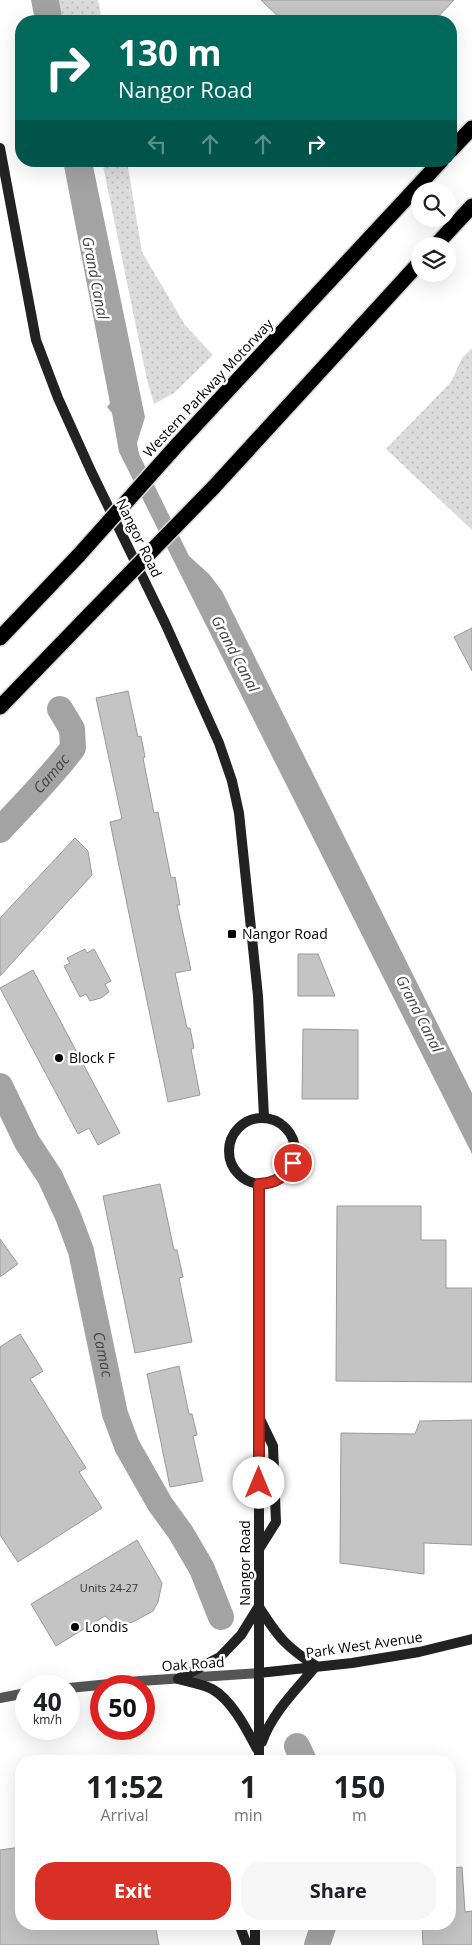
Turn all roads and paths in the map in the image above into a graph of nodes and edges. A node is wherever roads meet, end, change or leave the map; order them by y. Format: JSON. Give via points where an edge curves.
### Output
{"nodes":[{"id":1,"x":472,"y":128,"type":"edge"},
{"id":2,"x":457,"y":144,"type":"edge"},
{"id":3,"x":0,"y":148,"type":"edge"},
{"id":4,"x":435,"y":167,"type":"edge"},
{"id":5,"x":472,"y":206,"type":"edge"},
{"id":6,"x":443,"y":237,"type":"edge"},
{"id":7,"x":411,"y":272,"type":"edge"},
{"id":8,"x":0,"y":638,"type":"edge"},
{"id":9,"x":0,"y":706,"type":"edge"},
{"id":10,"x":264,"y":1117,"type":"junction"},
{"id":11,"x":259,"y":1184,"type":"junction"},
{"id":12,"x":259,"y":1416,"type":"junction"},
{"id":13,"x":259,"y":1549,"type":"junction"},
{"id":14,"x":259,"y":1606,"type":"junction"},
{"id":15,"x":472,"y":1639,"type":"edge"},
{"id":16,"x":316,"y":1666,"type":"junction"},
{"id":17,"x":259,"y":1673,"type":"junction"},
{"id":18,"x":178,"y":1678,"type":"junction"},
{"id":19,"x":80,"y":1687,"type":"edge"},
{"id":20,"x":15,"y":1696,"type":"edge"},
{"id":21,"x":0,"y":1698,"type":"edge"},
{"id":22,"x":259,"y":1755,"type":"edge"},
{"id":23,"x":259,"y":1755,"type":"edge"},
{"id":24,"x":259,"y":1755,"type":"edge"},
{"id":25,"x":241,"y":1930,"type":"edge"},
{"id":26,"x":255,"y":1930,"type":"edge"},
{"id":27,"x":247,"y":1945,"type":"edge"},
{"id":28,"x":255,"y":1945,"type":"edge"}],
"edges":[{"from":1,"to":2,"type":"highway"},
{"from":3,"to":10,"type":"main road","name":"Nangor Road","via":[[36,340],[91,471],[220,742],[232,781],[239,812],[258,996]]},
{"from":4,"to":8,"type":"highway","name":"Western Parkway Motorway","bridge":true},
{"from":5,"to":6,"type":"highway"},
{"from":7,"to":9,"type":"highway","bridge":true,"via":[[212,488]]},
{"from":10,"to":11,"type":"main road","via":[[253,1118],[235,1131],[229,1153],[238,1174]]},
{"from":10,"to":11,"type":"main road","via":[[274,1119],[287,1128],[295,1152],[293,1163],[284,1176]]},
{"from":11,"to":12,"type":"main road","name":"Nangor Road"},
{"from":12,"to":13,"type":"main road","name":"Nangor Road"},
{"from":12,"to":13,"type":"main road","via":[[273,1446],[276,1522]]},
{"from":13,"to":14,"type":"main road","name":"Nangor Road"},
{"from":14,"to":16,"type":"main road","via":[[276,1634],[294,1652]]},
{"from":14,"to":17,"type":"main road","name":"Nangor Road"},
{"from":14,"to":18,"type":"main road","via":[[241,1635],[220,1658]]},
{"from":15,"to":16,"type":"main road","name":"Park West Avenue","via":[[380,1659]]},
{"from":16,"to":17,"type":"main road","name":"Park West Avenue"},
{"from":16,"to":22,"type":"main road","via":[[266,1730]]},
{"from":17,"to":18,"type":"street","name":"Oak Road"},
{"from":17,"to":23,"type":"main road","name":"Nangor Road"},
{"from":18,"to":19,"type":"street","name":"Oak Road"},
{"from":18,"to":24,"type":"main road","via":[[212,1689],[224,1698],[244,1725]]},
{"from":20,"to":21,"type":"street"},
{"from":25,"to":27,"type":"main road"},
{"from":26,"to":28,"type":"main road"}]}
